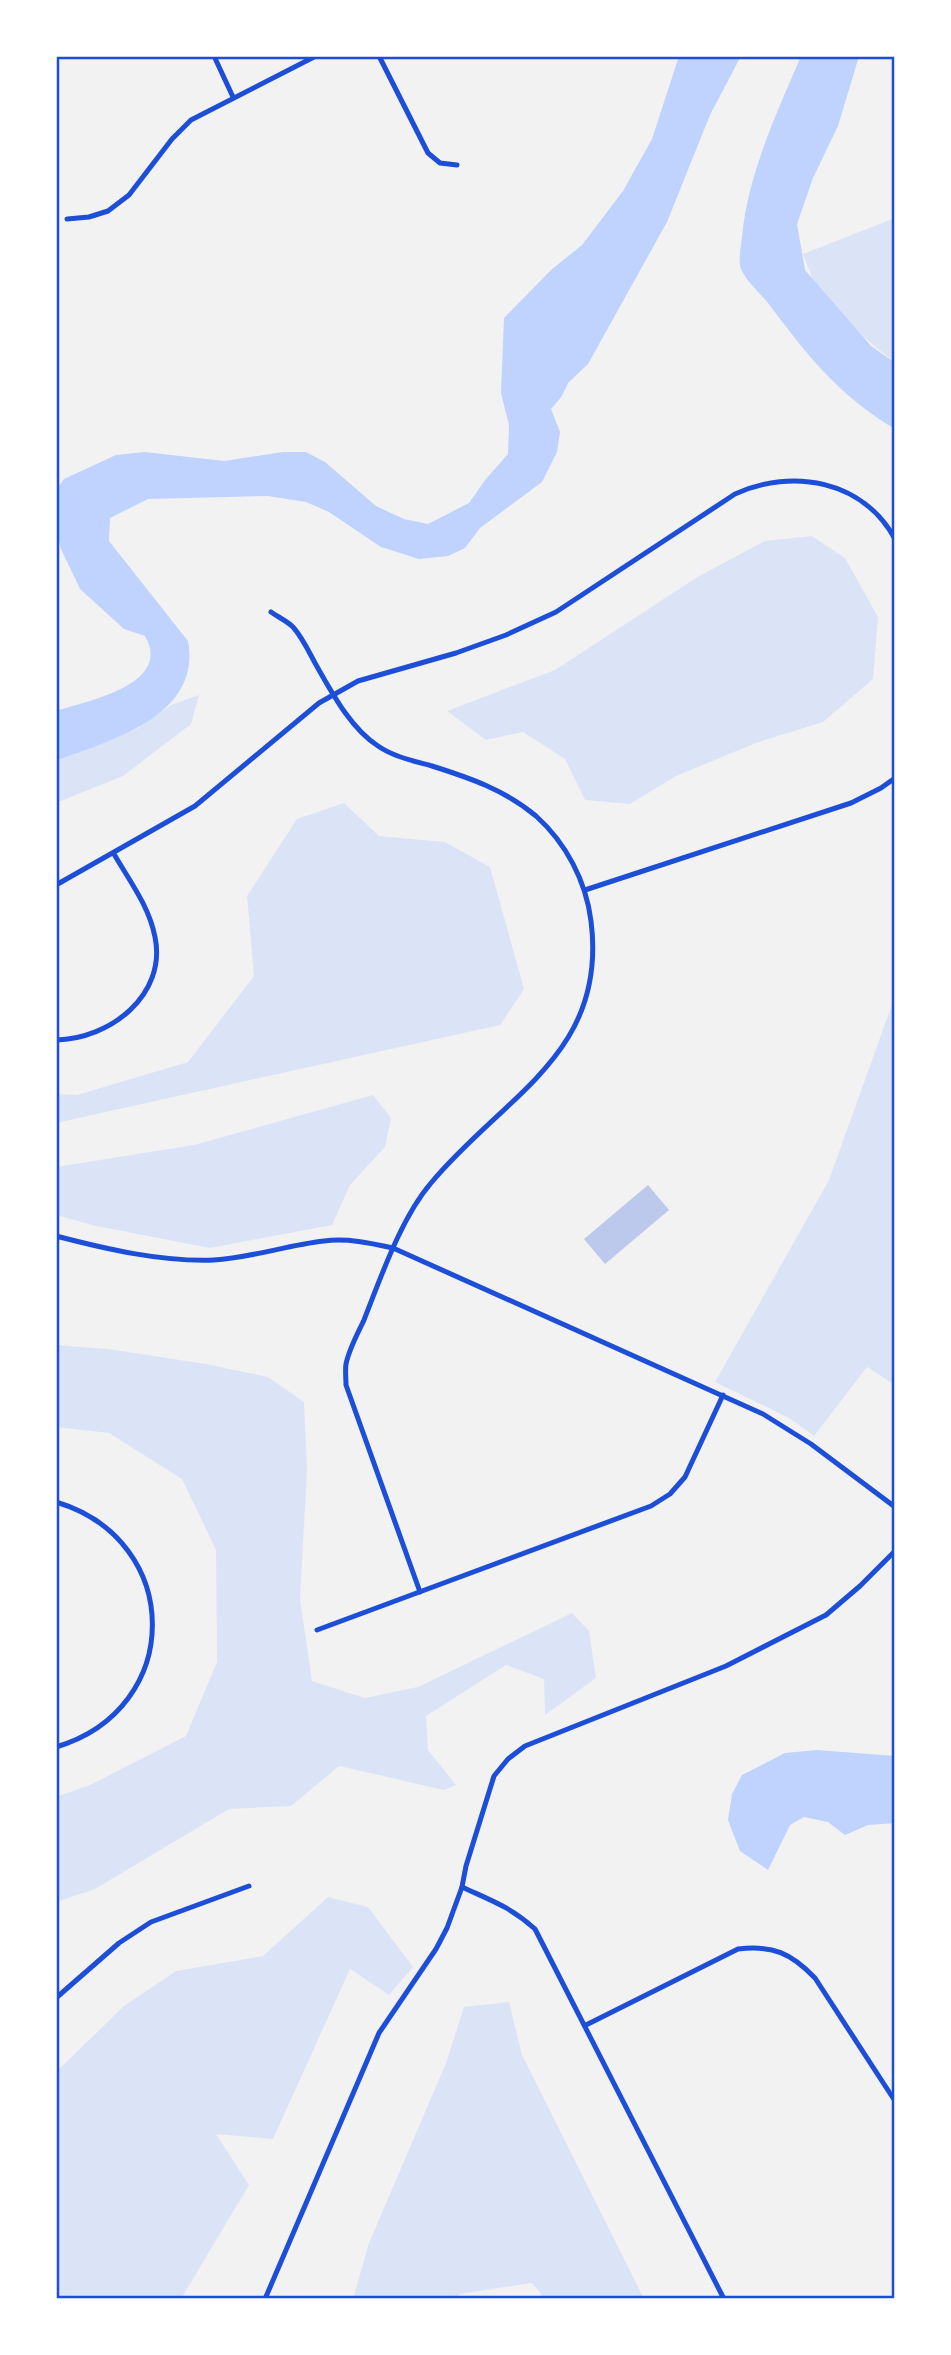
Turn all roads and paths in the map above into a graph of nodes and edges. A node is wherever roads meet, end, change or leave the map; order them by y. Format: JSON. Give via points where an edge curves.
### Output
{"nodes":[{"id":1,"x":214,"y":56,"type":"edge"},
{"id":2,"x":316,"y":56,"type":"edge"},
{"id":3,"x":379,"y":56,"type":"edge"},
{"id":4,"x":233,"y":97,"type":"junction"},
{"id":5,"x":457,"y":165,"type":"dead end"},
{"id":6,"x":67,"y":219,"type":"dead end"},
{"id":7,"x":895,"y":539,"type":"edge"},
{"id":8,"x":271,"y":612,"type":"dead end"},
{"id":9,"x":333,"y":694,"type":"junction"},
{"id":10,"x":895,"y":778,"type":"edge"},
{"id":11,"x":114,"y":854,"type":"junction"},
{"id":12,"x":56,"y":885,"type":"edge"},
{"id":13,"x":585,"y":890,"type":"junction"},
{"id":14,"x":56,"y":1040,"type":"edge"},
{"id":15,"x":56,"y":1236,"type":"edge"},
{"id":16,"x":393,"y":1248,"type":"junction"},
{"id":17,"x":723,"y":1395,"type":"junction"},
{"id":18,"x":56,"y":1502,"type":"edge"},
{"id":19,"x":895,"y":1507,"type":"edge"},
{"id":20,"x":895,"y":1551,"type":"edge"},
{"id":21,"x":420,"y":1592,"type":"junction"},
{"id":22,"x":317,"y":1630,"type":"dead end"},
{"id":23,"x":56,"y":1747,"type":"edge"},
{"id":24,"x":249,"y":1886,"type":"dead end"},
{"id":25,"x":462,"y":1887,"type":"junction"},
{"id":26,"x":57,"y":1996,"type":"edge"},
{"id":27,"x":586,"y":2025,"type":"junction"},
{"id":28,"x":895,"y":2101,"type":"edge"},
{"id":29,"x":265,"y":2299,"type":"edge"},
{"id":30,"x":724,"y":2299,"type":"edge"}],
"edges":[{"from":1,"to":4,"type":"street"},
{"from":2,"to":4,"type":"street"},
{"from":3,"to":5,"type":"street","via":[[428,153],[440,163]]},
{"from":4,"to":6,"type":"street","via":[[186,124],[122,202],[100,215]]},
{"from":7,"to":9,"type":"street","via":[[875,513],[833,486],[792,480],[761,484],[735,495],[544,618],[456,653],[358,681]]},
{"from":8,"to":9,"type":"street","via":[[291,625]]},
{"from":9,"to":11,"type":"street","via":[[195,806]]},
{"from":9,"to":13,"type":"street","via":[[360,732],[379,747],[483,783],[521,804],[565,850]]},
{"from":10,"to":13,"type":"street","via":[[851,803]]},
{"from":11,"to":12,"type":"street"},
{"from":11,"to":14,"type":"street","via":[[139,895],[155,937],[157,959],[152,980],[142,999],[107,1027]]},
{"from":13,"to":16,"type":"street","via":[[593,960],[577,1023],[547,1068],[429,1185]]},
{"from":15,"to":16,"type":"street","via":[[121,1251],[211,1260],[326,1241],[351,1240]]},
{"from":16,"to":17,"type":"street"},
{"from":16,"to":21,"type":"street","via":[[346,1363],[345,1385]]},
{"from":17,"to":19,"type":"street","via":[[802,1437]]},
{"from":17,"to":21,"type":"street","via":[[685,1478],[670,1494],[651,1506]]},
{"from":18,"to":23,"type":"street","via":[[97,1520],[130,1552],[149,1594],[153,1625],[147,1662],[130,1697],[98,1729]]},
{"from":20,"to":25,"type":"street","via":[[826,1615],[726,1666],[525,1746],[494,1776]]},
{"from":21,"to":22,"type":"street"},
{"from":24,"to":26,"type":"street","via":[[151,1922]]},
{"from":25,"to":27,"type":"street","via":[[499,1902],[535,1929]]},
{"from":25,"to":29,"type":"street","via":[[436,1949],[379,2033]]},
{"from":27,"to":28,"type":"street","via":[[738,1950],[759,1947],[780,1952],[800,1962],[815,1978]]},
{"from":27,"to":30,"type":"street"}]}
